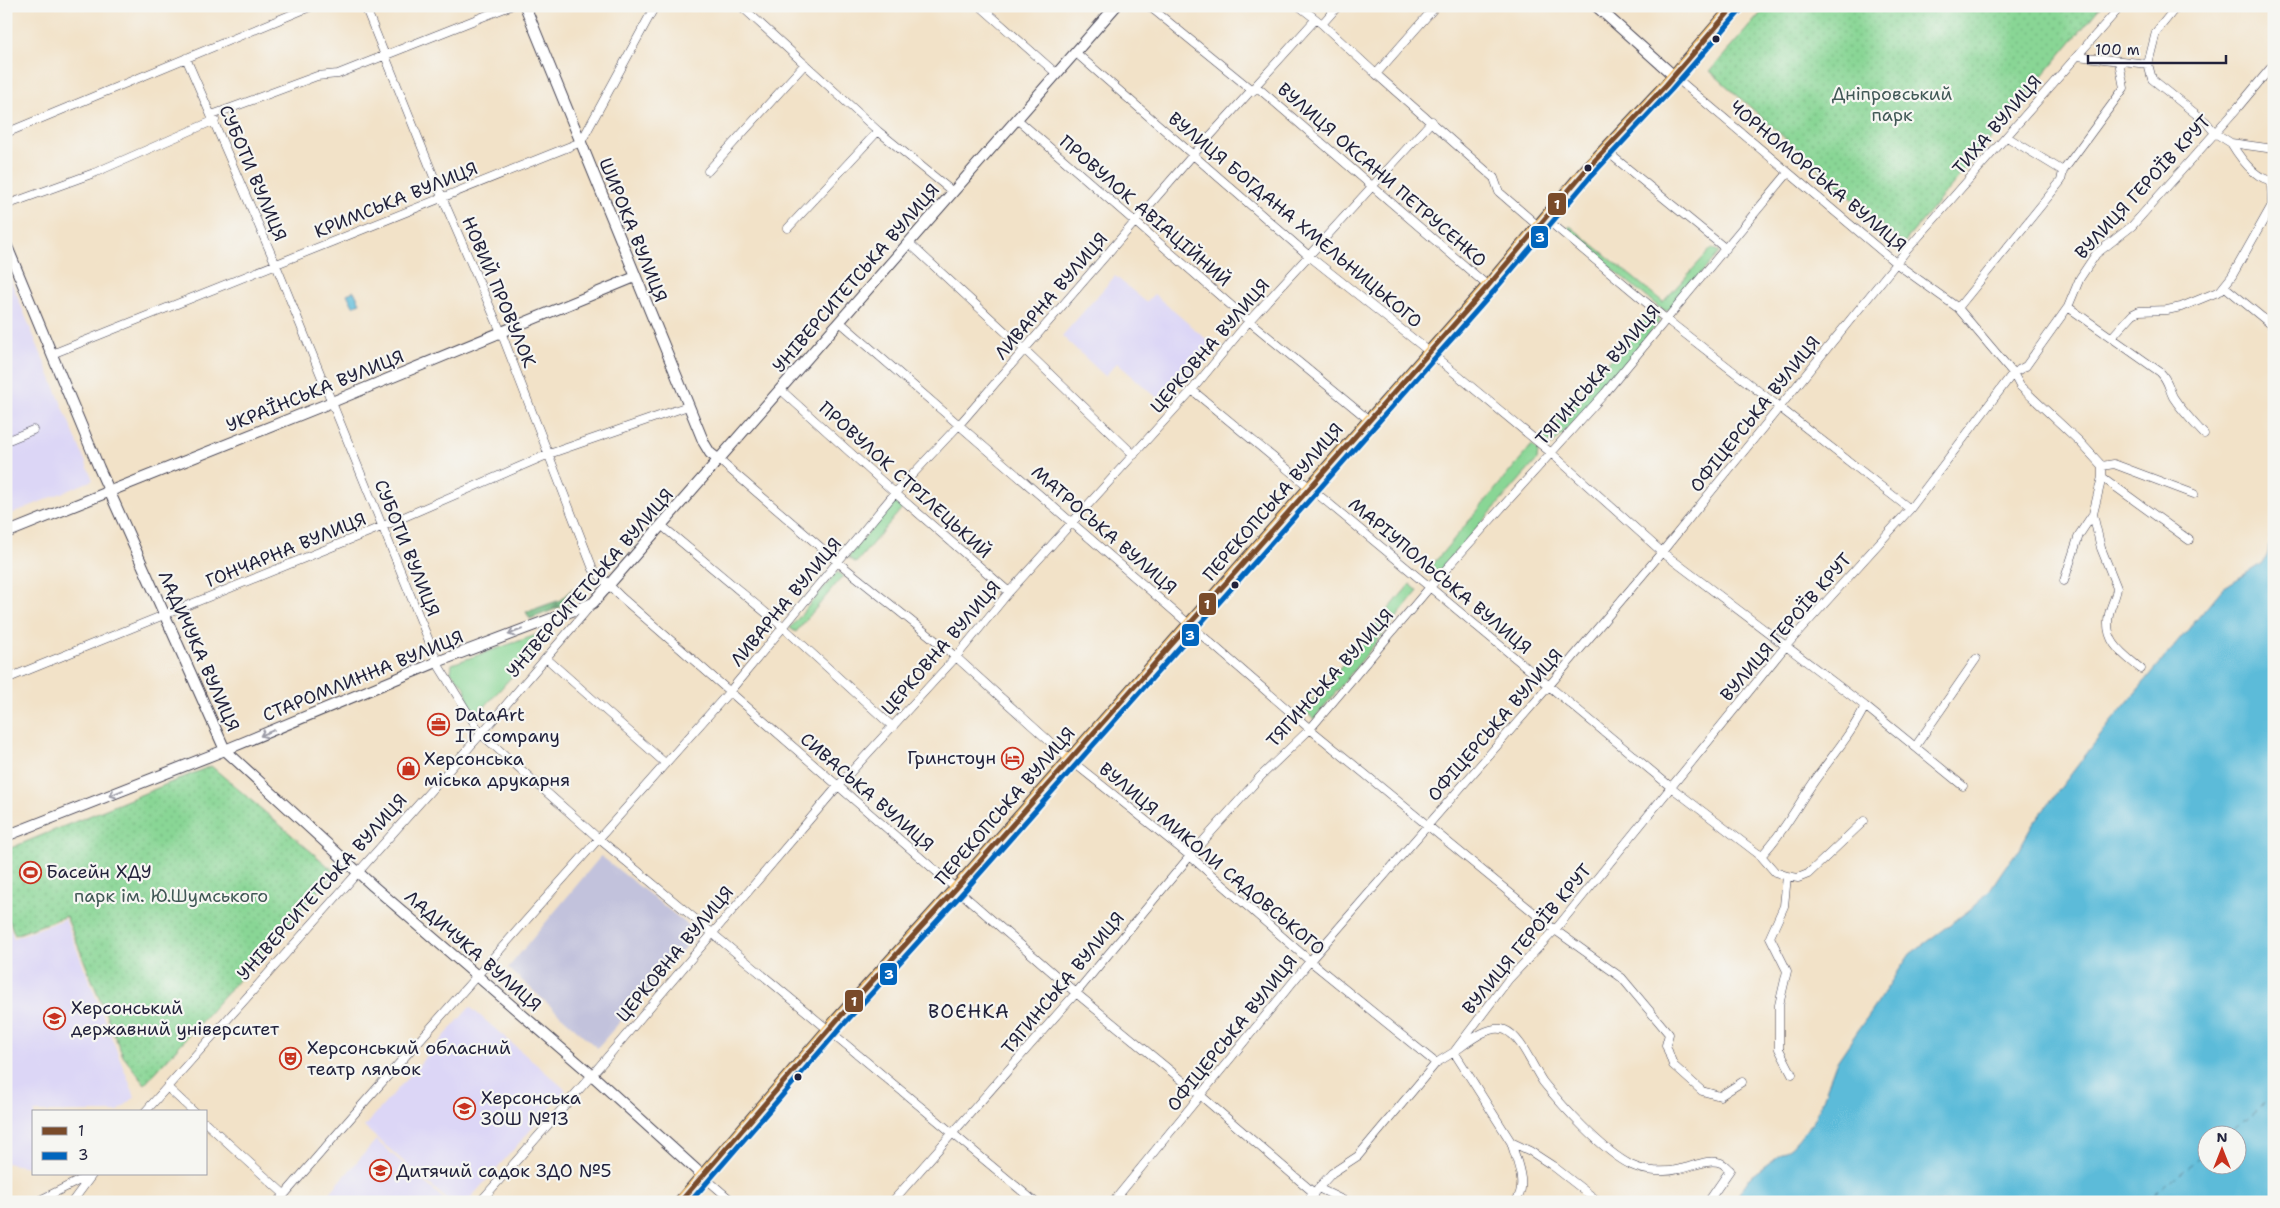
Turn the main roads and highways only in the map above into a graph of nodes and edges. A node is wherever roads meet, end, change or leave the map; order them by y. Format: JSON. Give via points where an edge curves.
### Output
{"nodes":[{"id":1,"x":1734,"y":6,"type":"edge"},
{"id":2,"x":680,"y":1202,"type":"edge"}],
"edges":[{"from":1,"to":2,"type":"main road","name":"ПЕРЕКОПСЬКА ВУЛИЦЯ","via":[[829,1029]]}]}
